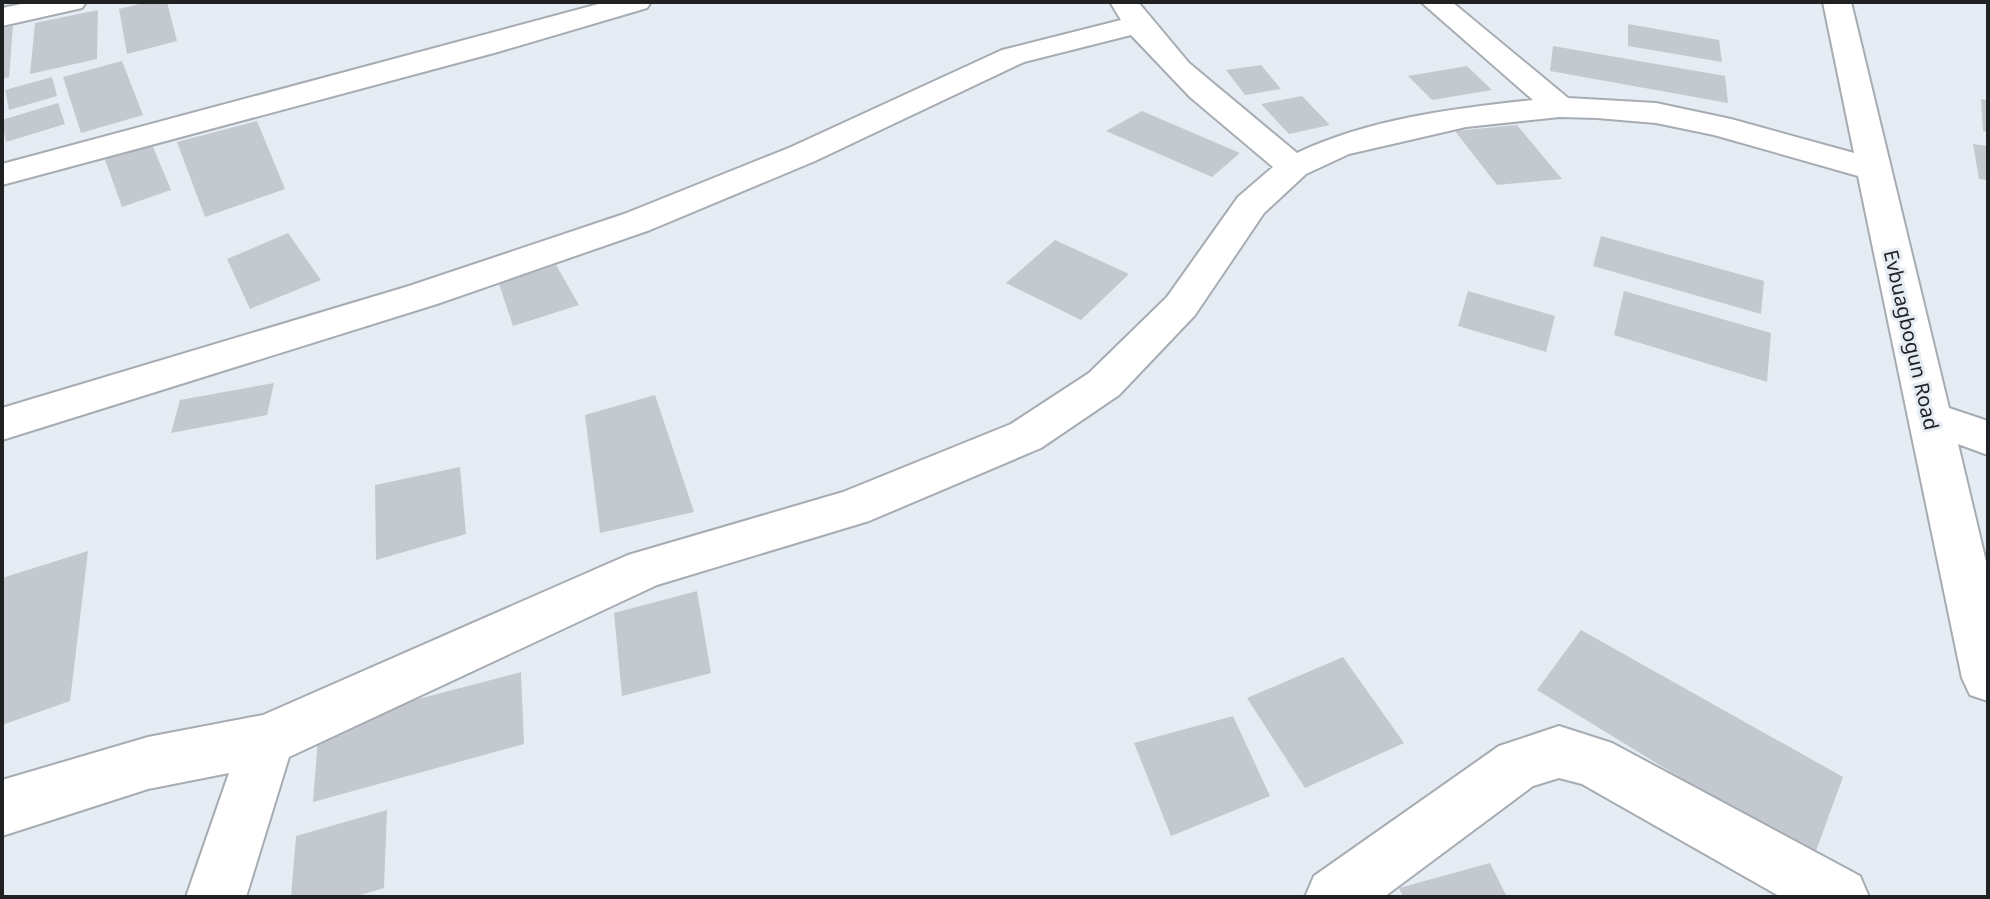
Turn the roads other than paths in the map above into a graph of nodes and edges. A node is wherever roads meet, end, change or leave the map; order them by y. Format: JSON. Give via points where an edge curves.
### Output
{"nodes":[{"id":1,"x":72,"y":2,"type":"edge"},
{"id":2,"x":637,"y":2,"type":"edge"},
{"id":3,"x":1435,"y":2,"type":"edge"},
{"id":4,"x":1837,"y":2,"type":"edge"},
{"id":5,"x":1130,"y":14,"type":"edge"},
{"id":6,"x":2,"y":17,"type":"edge"},
{"id":7,"x":1560,"y":107,"type":"junction"},
{"id":8,"x":1294,"y":167,"type":"junction"},
{"id":9,"x":1873,"y":169,"type":"junction"},
{"id":10,"x":2,"y":175,"type":"edge"},
{"id":11,"x":1928,"y":417,"type":"junction"},
{"id":12,"x":2,"y":424,"type":"edge"},
{"id":13,"x":1988,"y":438,"type":"edge"},
{"id":14,"x":1988,"y":678,"type":"edge"},
{"id":15,"x":267,"y":740,"type":"junction"},
{"id":16,"x":2,"y":808,"type":"edge"},
{"id":17,"x":216,"y":897,"type":"edge"},
{"id":18,"x":1335,"y":897,"type":"edge"},
{"id":19,"x":1839,"y":897,"type":"edge"}],
"edges":[{"from":1,"to":6,"type":"street"},
{"from":2,"to":10,"type":"street"},
{"from":3,"to":7,"type":"street"},
{"from":4,"to":9,"type":"street","name":"Evbuagbogun Road"},
{"from":5,"to":8,"type":"street","via":[[1213,100]]},
{"from":5,"to":12,"type":"street","via":[[1013,56],[803,154],[637,222],[394,304]]},
{"from":7,"to":8,"type":"street","via":[[1466,117],[1338,146]]},
{"from":7,"to":9,"type":"street","via":[[1672,116]]},
{"from":8,"to":15,"type":"street","via":[[1251,205],[1181,306],[1104,384],[1026,436],[853,508],[645,569]]},
{"from":9,"to":11,"type":"street","name":"Evbuagbogun Road"},
{"from":11,"to":13,"type":"street"},
{"from":11,"to":14,"type":"street","name":"Evbuagbogun Road"},
{"from":15,"to":16,"type":"street","via":[[148,763]]},
{"from":15,"to":17,"type":"street"},
{"from":18,"to":19,"type":"street","via":[[1518,764],[1559,752],[1593,761]]}]}
